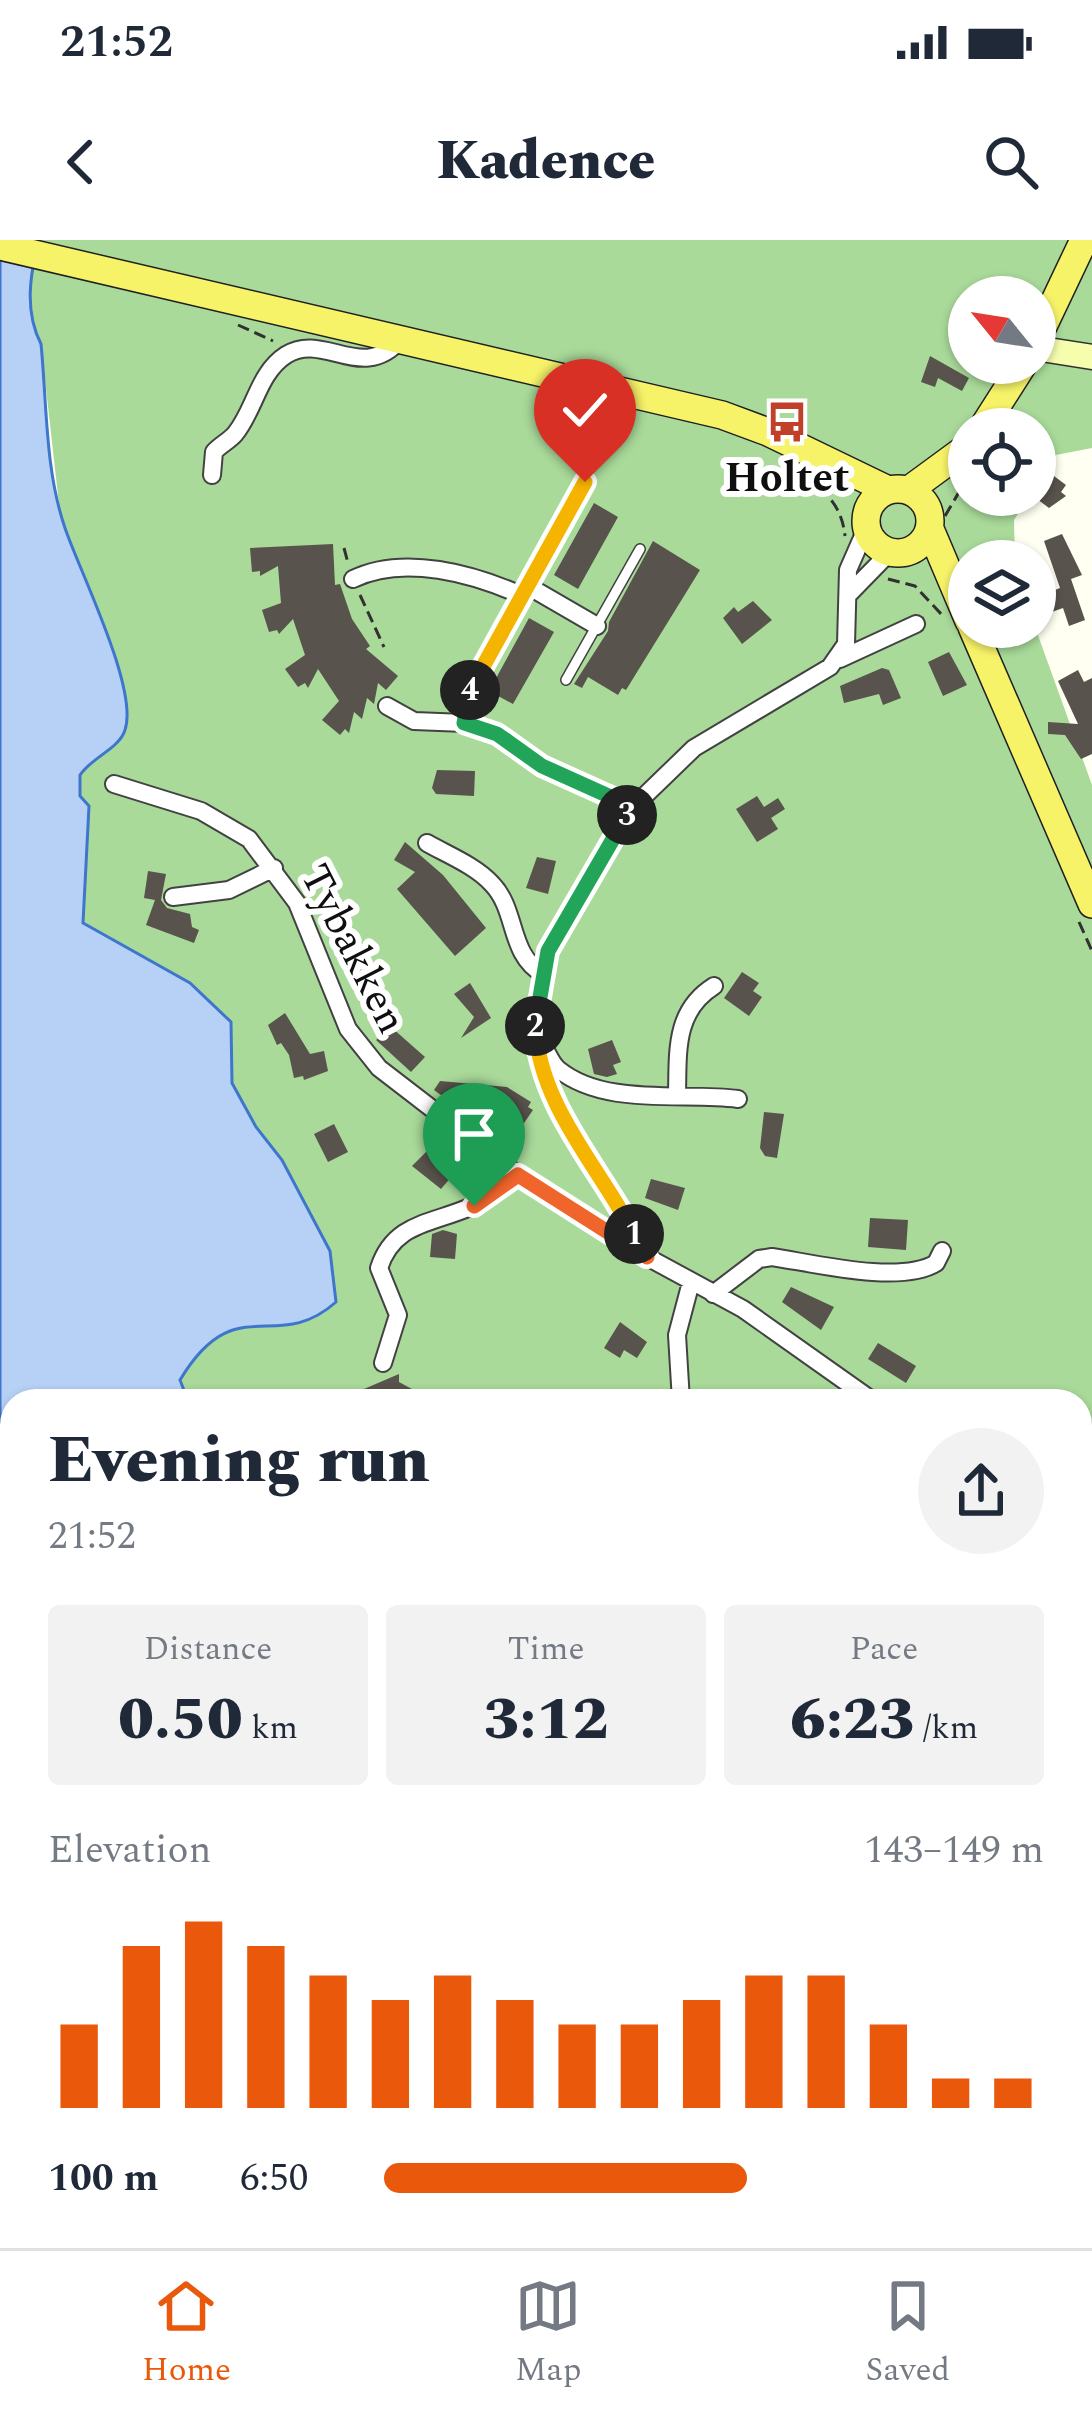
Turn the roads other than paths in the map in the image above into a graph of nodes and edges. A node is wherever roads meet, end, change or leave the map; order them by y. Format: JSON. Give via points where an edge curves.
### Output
{"nodes":[{"id":1,"x":1084,"y":240,"type":"edge"},
{"id":2,"x":0,"y":246,"type":"edge"},
{"id":3,"x":1056,"y":300,"type":"edge"},
{"id":4,"x":401,"y":338,"type":"junction"},
{"id":5,"x":1056,"y":349,"type":"edge"},
{"id":6,"x":1092,"y":356,"type":"edge"},
{"id":7,"x":948,"y":460,"type":"edge"},
{"id":8,"x":807,"y":464,"type":"junction"},
{"id":9,"x":212,"y":476,"type":"dead end"},
{"id":10,"x":585,"y":482,"type":"dead end"},
{"id":11,"x":948,"y":486,"type":"edge"},
{"id":12,"x":899,"y":490,"type":"junction"},
{"id":13,"x":930,"y":520,"type":"junction"},
{"id":14,"x":859,"y":532,"type":"junction"},
{"id":15,"x":640,"y":549,"type":"dead end"},
{"id":16,"x":896,"y":553,"type":"junction"},
{"id":17,"x":948,"y":566,"type":"edge"},
{"id":18,"x":353,"y":579,"type":"road end"},
{"id":19,"x":526,"y":591,"type":"junction"},
{"id":20,"x":948,"y":596,"type":"edge"},
{"id":21,"x":847,"y":599,"type":"junction"},
{"id":22,"x":916,"y":624,"type":"dead end"},
{"id":23,"x":597,"y":626,"type":"junction"},
{"id":24,"x":981,"y":648,"type":"edge"},
{"id":25,"x":839,"y":659,"type":"junction"},
{"id":26,"x":566,"y":680,"type":"dead end"},
{"id":27,"x":387,"y":706,"type":"dead end"},
{"id":28,"x":464,"y":723,"type":"junction"},
{"id":29,"x":114,"y":784,"type":"dead end"},
{"id":30,"x":633,"y":807,"type":"junction"},
{"id":31,"x":427,"y":843,"type":"dead end"},
{"id":32,"x":274,"y":868,"type":"junction"},
{"id":33,"x":173,"y":897,"type":"dead end"},
{"id":34,"x":1092,"y":904,"type":"edge"},
{"id":35,"x":543,"y":974,"type":"junction"},
{"id":36,"x":714,"y":986,"type":"dead end"},
{"id":37,"x":536,"y":1046,"type":"junction"},
{"id":38,"x":677,"y":1095,"type":"junction"},
{"id":39,"x":738,"y":1100,"type":"dead end"},
{"id":40,"x":518,"y":1175,"type":"junction"},
{"id":41,"x":942,"y":1251,"type":"dead end"},
{"id":42,"x":647,"y":1257,"type":"junction"},
{"id":43,"x":691,"y":1282,"type":"junction"},
{"id":44,"x":713,"y":1294,"type":"junction"},
{"id":45,"x":383,"y":1363,"type":"dead end"},
{"id":46,"x":680,"y":1389,"type":"edge"},
{"id":47,"x":857,"y":1389,"type":"edge"}],
"edges":[{"from":1,"to":3,"type":"main road"},
{"from":2,"to":4,"type":"main road","via":[[260,320]]},
{"from":4,"to":8,"type":"main road","via":[[722,415]]},
{"from":4,"to":9,"type":"street","via":[[362,359],[302,350],[282,357],[235,434],[217,448]]},
{"from":5,"to":6,"type":"main road"},
{"from":7,"to":12,"type":"main road"},
{"from":8,"to":12,"type":"main road"},
{"from":8,"to":14,"type":"main road"},
{"from":10,"to":19,"type":"street"},
{"from":11,"to":13,"type":"main road"},
{"from":12,"to":13,"type":"main road"},
{"from":12,"to":14,"type":"main road","via":[[874,499]]},
{"from":13,"to":16,"type":"main road","via":[[920,547]]},
{"from":13,"to":17,"type":"main road"},
{"from":14,"to":16,"type":"main road"},
{"from":14,"to":21,"type":"street"},
{"from":15,"to":23,"type":"lane"},
{"from":16,"to":20,"type":"main road"},
{"from":16,"to":21,"type":"street","via":[[855,583]]},
{"from":18,"to":19,"type":"street","via":[[374,571],[441,571]]},
{"from":19,"to":23,"type":"street"},
{"from":19,"to":28,"type":"street","via":[[474,679]]},
{"from":21,"to":25,"type":"street"},
{"from":22,"to":25,"type":"street","name":"Tybakken"},
{"from":23,"to":26,"type":"lane"},
{"from":24,"to":34,"type":"main road"},
{"from":25,"to":30,"type":"street","name":"Tybakken","via":[[694,748]]},
{"from":27,"to":28,"type":"street","via":[[414,721]]},
{"from":28,"to":30,"type":"street"},
{"from":29,"to":32,"type":"street","name":"Tybakken","via":[[226,823]]},
{"from":30,"to":35,"type":"street","name":"Tybakken","via":[[557,934]]},
{"from":31,"to":35,"type":"street","via":[[492,883],[519,951]]},
{"from":32,"to":33,"type":"street","via":[[229,890]]},
{"from":32,"to":40,"type":"street","name":"Tybakken","via":[[357,1043],[409,1095]]},
{"from":35,"to":37,"type":"street","name":"Tybakken"},
{"from":36,"to":38,"type":"street","via":[[684,1017]]},
{"from":37,"to":38,"type":"street","via":[[545,1046],[564,1074],[590,1085]]},
{"from":37,"to":42,"type":"street","name":"Tybakken","via":[[556,1106]]},
{"from":38,"to":39,"type":"street"},
{"from":40,"to":42,"type":"street","name":"Tybakken"},
{"from":40,"to":45,"type":"street","via":[[474,1206],[411,1226],[390,1247],[380,1268],[398,1315]]},
{"from":41,"to":44,"type":"street","via":[[936,1263],[913,1270],[759,1259]]},
{"from":42,"to":43,"type":"street","name":"Tybakken"},
{"from":43,"to":44,"type":"street","name":"Tybakken"},
{"from":43,"to":46,"type":"street","via":[[677,1335]]},
{"from":44,"to":47,"type":"street","name":"Tybakken"}]}
